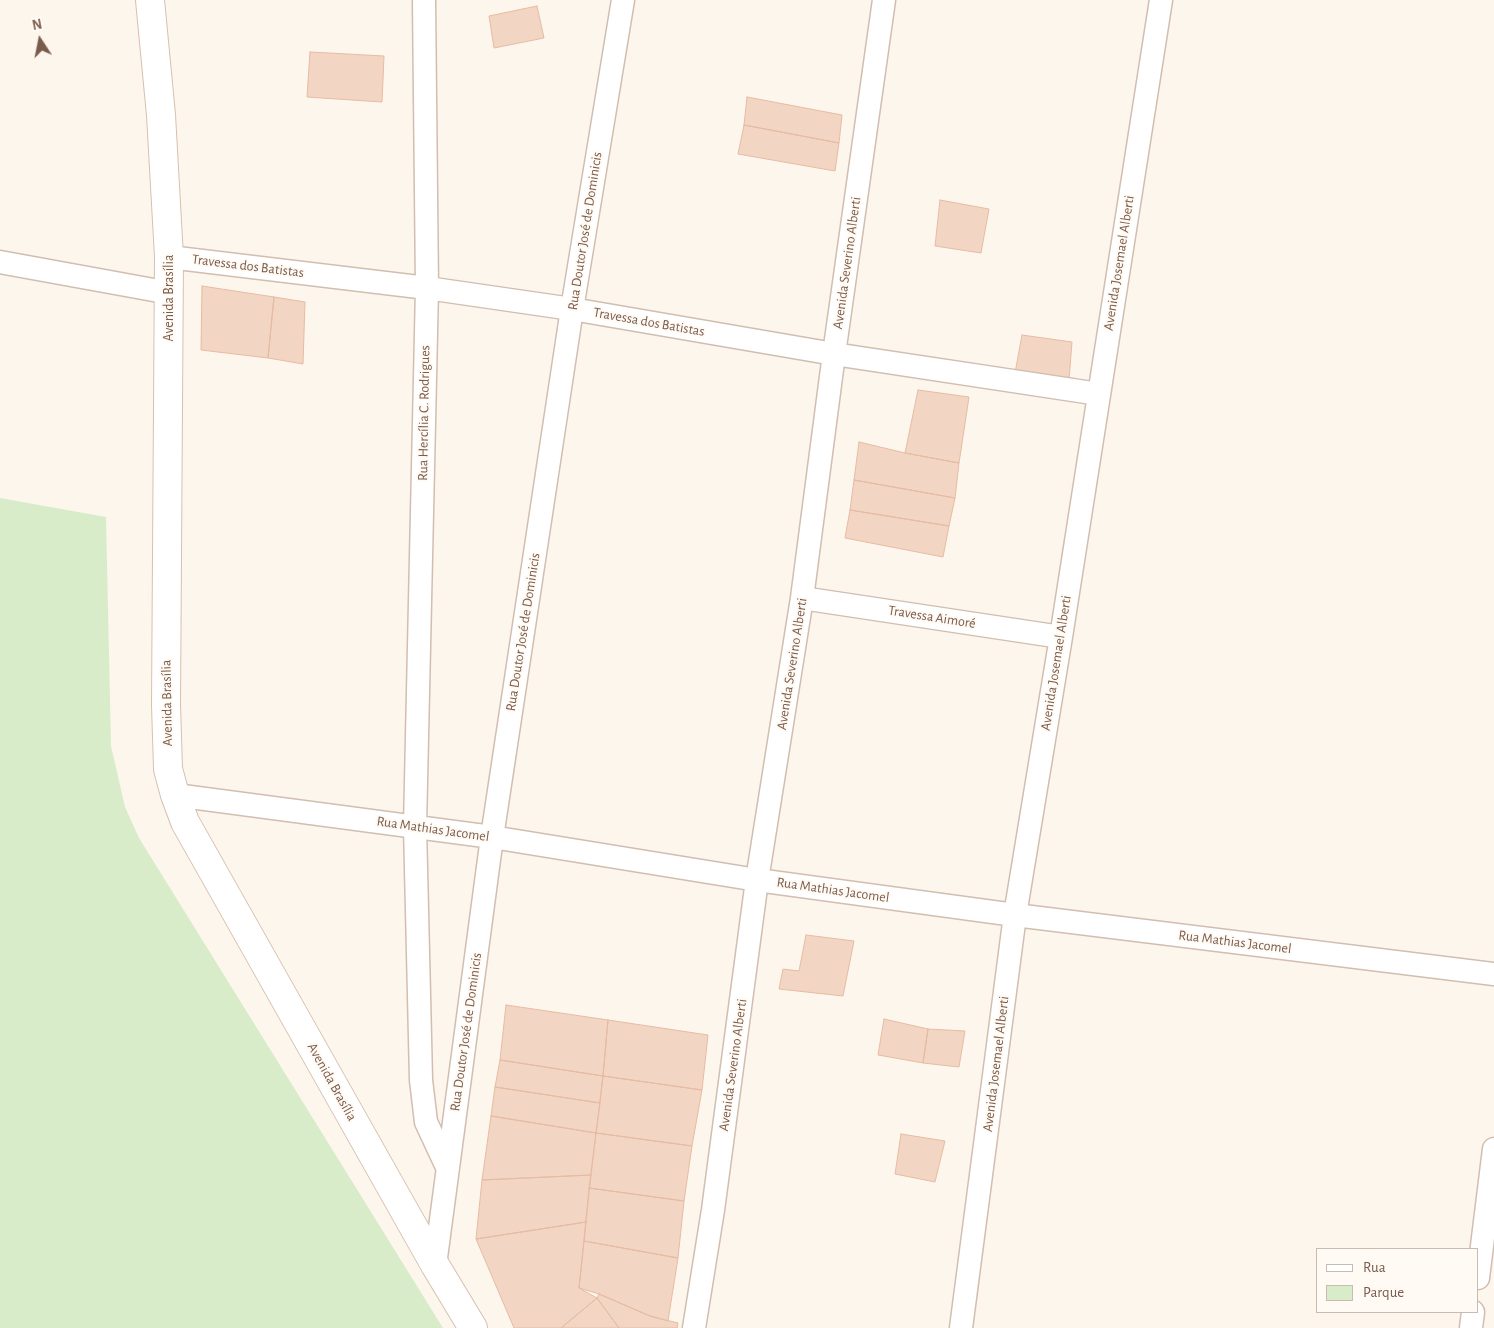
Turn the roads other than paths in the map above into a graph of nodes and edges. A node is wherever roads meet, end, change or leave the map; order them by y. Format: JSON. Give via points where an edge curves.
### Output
{"nodes":[{"id":1,"x":150,"y":0,"type":"edge"},
{"id":2,"x":424,"y":0,"type":"edge"},
{"id":3,"x":623,"y":0,"type":"edge"},
{"id":4,"x":884,"y":0,"type":"edge"},
{"id":5,"x":1161,"y":0,"type":"edge"},
{"id":6,"x":169,"y":257,"type":"junction"},
{"id":7,"x":0,"y":262,"type":"edge"},
{"id":8,"x":427,"y":288,"type":"junction"},
{"id":9,"x":170,"y":293,"type":"junction"},
{"id":10,"x":572,"y":309,"type":"junction"},
{"id":11,"x":834,"y":354,"type":"junction"},
{"id":12,"x":1099,"y":394,"type":"junction"},
{"id":13,"x":802,"y":598,"type":"junction"},
{"id":14,"x":1061,"y":637,"type":"junction"},
{"id":15,"x":175,"y":795,"type":"junction"},
{"id":16,"x":415,"y":826,"type":"junction"},
{"id":17,"x":492,"y":836,"type":"junction"},
{"id":18,"x":757,"y":880,"type":"junction"},
{"id":19,"x":1015,"y":915,"type":"junction"},
{"id":20,"x":1494,"y":974,"type":"edge"},
{"id":21,"x":1494,"y":1149,"type":"edge"},
{"id":22,"x":448,"y":1168,"type":"junction"},
{"id":23,"x":435,"y":1265,"type":"junction"},
{"id":24,"x":1479,"y":1270,"type":"edge"},
{"id":25,"x":1474,"y":1313,"type":"edge"},
{"id":26,"x":473,"y":1328,"type":"edge"},
{"id":27,"x":694,"y":1328,"type":"edge"},
{"id":28,"x":961,"y":1328,"type":"edge"},
{"id":29,"x":1471,"y":1328,"type":"edge"}],
"edges":[{"from":1,"to":6,"type":"street","name":"Avenida Brasília"},
{"from":2,"to":8,"type":"street","name":"Rua Hercília C. Rodrigues"},
{"from":3,"to":10,"type":"street","name":"Rua Doutor José de Dominicis"},
{"from":4,"to":11,"type":"street","name":"Avenida Severino Alberti"},
{"from":5,"to":12,"type":"street","name":"Avenida Josemael Alberti"},
{"from":6,"to":8,"type":"street","name":"Travessa dos Batistas"},
{"from":6,"to":9,"type":"street","name":"Avenida Brasília"},
{"from":7,"to":9,"type":"street"},
{"from":8,"to":10,"type":"street","name":"Travessa dos Batistas"},
{"from":8,"to":16,"type":"street","name":"Rua Hercília C. Rodrigues"},
{"from":9,"to":15,"type":"street","name":"Avenida Brasília","via":[[166,705],[168,769]]},
{"from":10,"to":11,"type":"street","name":"Travessa dos Batistas"},
{"from":10,"to":17,"type":"street","name":"Rua Doutor José de Dominicis"},
{"from":11,"to":12,"type":"street","name":"Travessa dos Batistas"},
{"from":11,"to":13,"type":"street","name":"Avenida Severino Alberti"},
{"from":12,"to":14,"type":"street","name":"Avenida Josemael Alberti"},
{"from":13,"to":14,"type":"street","name":"Travessa Aimoré"},
{"from":13,"to":18,"type":"street","name":"Avenida Severino Alberti"},
{"from":14,"to":19,"type":"street","name":"Avenida Josemael Alberti"},
{"from":15,"to":16,"type":"street","name":"Rua Mathias Jacomel"},
{"from":15,"to":23,"type":"street","name":"Avenida Brasília","via":[[185,822]]},
{"from":16,"to":17,"type":"street","name":"Rua Mathias Jacomel"},
{"from":16,"to":22,"type":"street","name":"Rua Hercília C. Rodrigues","via":[[421,1080],[426,1122]]},
{"from":17,"to":18,"type":"street","name":"Rua Mathias Jacomel"},
{"from":17,"to":22,"type":"street","name":"Rua Doutor José de Dominicis"},
{"from":18,"to":19,"type":"street","name":"Rua Mathias Jacomel"},
{"from":18,"to":27,"type":"street","name":"Avenida Severino Alberti"},
{"from":19,"to":20,"type":"street","name":"Rua Mathias Jacomel"},
{"from":19,"to":28,"type":"street","name":"Avenida Josemael Alberti"},
{"from":21,"to":24,"type":"street"},
{"from":22,"to":23,"type":"street","name":"Rua Doutor José de Dominicis"},
{"from":23,"to":26,"type":"street","name":"Avenida Brasília"},
{"from":25,"to":29,"type":"street"}]}
